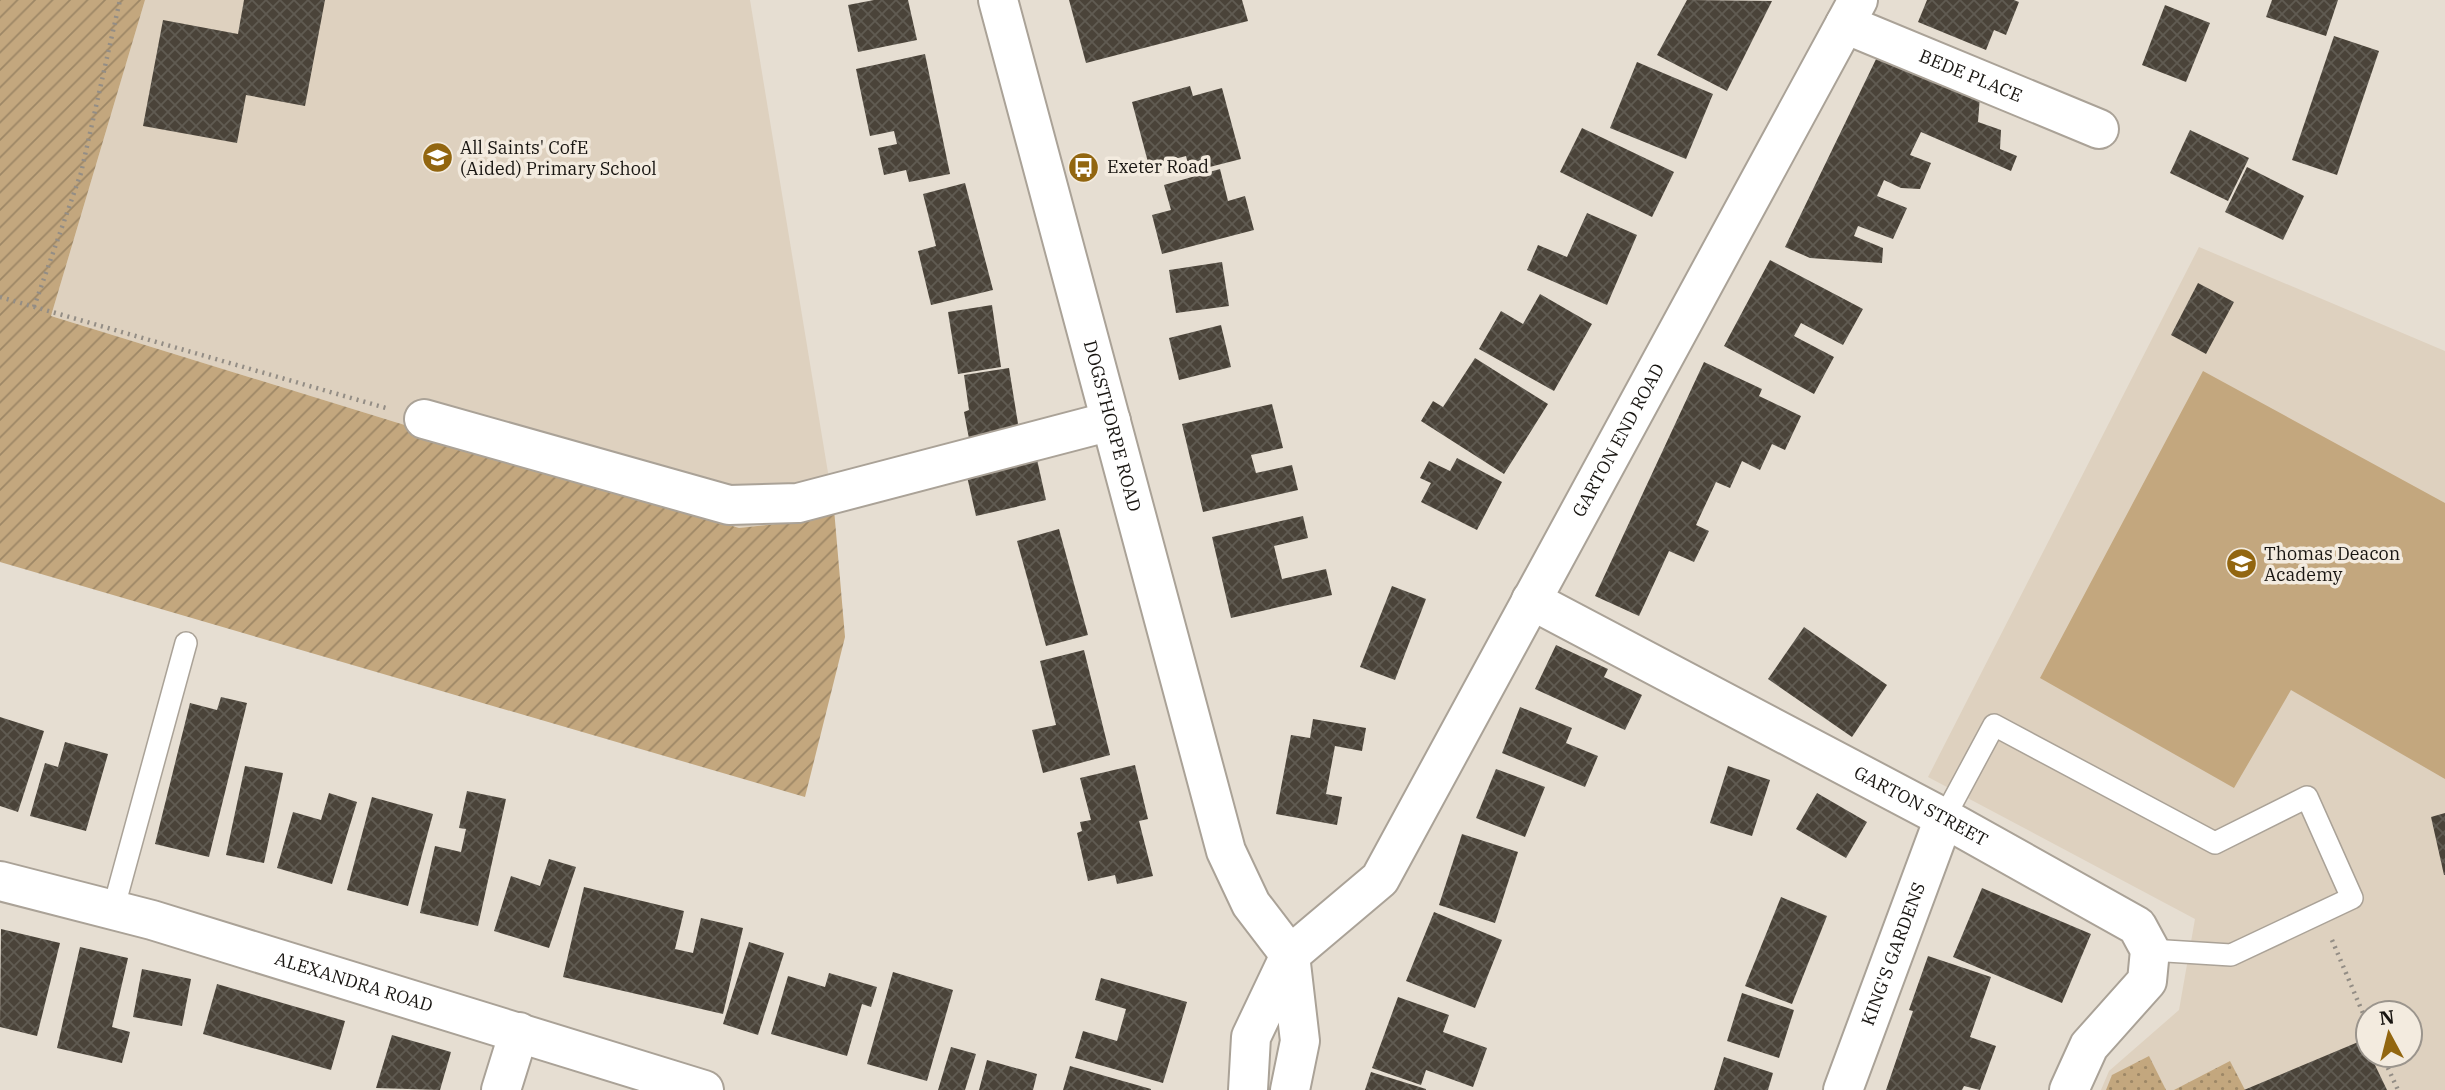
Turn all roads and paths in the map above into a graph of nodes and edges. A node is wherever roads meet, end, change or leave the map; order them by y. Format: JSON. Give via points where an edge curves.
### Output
{"nodes":[{"id":1,"x":120,"y":0,"type":"edge"},
{"id":2,"x":998,"y":0,"type":"edge"},
{"id":3,"x":1851,"y":12,"type":"edge"},
{"id":4,"x":2099,"y":129,"type":"dead end"},
{"id":5,"x":0,"y":297,"type":"edge"},
{"id":6,"x":34,"y":307,"type":"junction"},
{"id":7,"x":424,"y":419,"type":"joint"},
{"id":8,"x":1111,"y":421,"type":"junction"},
{"id":9,"x":1531,"y":600,"type":"junction"},
{"id":10,"x":186,"y":642,"type":"dead end"},
{"id":11,"x":1944,"y":818,"type":"junction"},
{"id":12,"x":0,"y":881,"type":"edge"},
{"id":13,"x":113,"y":910,"type":"junction"},
{"id":14,"x":2318,"y":915,"type":"junction"},
{"id":15,"x":2151,"y":950,"type":"junction"},
{"id":16,"x":1290,"y":955,"type":"junction"},
{"id":17,"x":2357,"y":999,"type":"edge"},
{"id":18,"x":519,"y":1032,"type":"junction"},
{"id":19,"x":2388,"y":1069,"type":"edge"},
{"id":20,"x":501,"y":1090,"type":"edge"},
{"id":21,"x":704,"y":1090,"type":"edge"},
{"id":22,"x":1248,"y":1090,"type":"edge"},
{"id":23,"x":1290,"y":1090,"type":"edge"},
{"id":24,"x":1843,"y":1090,"type":"edge"},
{"id":25,"x":2069,"y":1090,"type":"edge"},
{"id":26,"x":2398,"y":1090,"type":"edge"}],
"edges":[{"from":1,"to":6,"type":"path","via":[[81,173]]},
{"from":2,"to":8,"type":"street","name":"DOGSTHORPE ROAD"},
{"from":3,"to":4,"type":"street","name":"BEDE PLACE"},
{"from":3,"to":9,"type":"street","name":"GARTON END ROAD"},
{"from":5,"to":6,"type":"path"},
{"from":6,"to":7,"type":"path"},
{"from":7,"to":8,"type":"street","via":[[729,505],[798,503]]},
{"from":8,"to":16,"type":"street","name":"DOGSTHORPE ROAD","via":[[1226,851],[1251,904]]},
{"from":9,"to":11,"type":"street","name":"GARTON STREET"},
{"from":9,"to":16,"type":"street","name":"GARTON END ROAD","via":[[1380,879]]},
{"from":10,"to":13,"type":"lane"},
{"from":11,"to":14,"type":"lane","via":[[1994,725],[2215,843],[2307,797],[2352,898]]},
{"from":11,"to":15,"type":"street","name":"GARTON STREET","via":[[2137,926]]},
{"from":11,"to":24,"type":"street","name":"KING'S GARDENS"},
{"from":12,"to":13,"type":"street","name":"ALEXANDRA ROAD"},
{"from":13,"to":18,"type":"street","name":"ALEXANDRA ROAD"},
{"from":14,"to":15,"type":"lane","via":[[2231,955]]},
{"from":14,"to":17,"type":"path"},
{"from":15,"to":25,"type":"street","via":[[2147,981],[2089,1045]]},
{"from":16,"to":22,"type":"street","via":[[1251,1037]]},
{"from":16,"to":23,"type":"street","via":[[1300,1041]]},
{"from":18,"to":20,"type":"street"},
{"from":18,"to":21,"type":"street","name":"ALEXANDRA ROAD"},
{"from":19,"to":26,"type":"path"}]}
